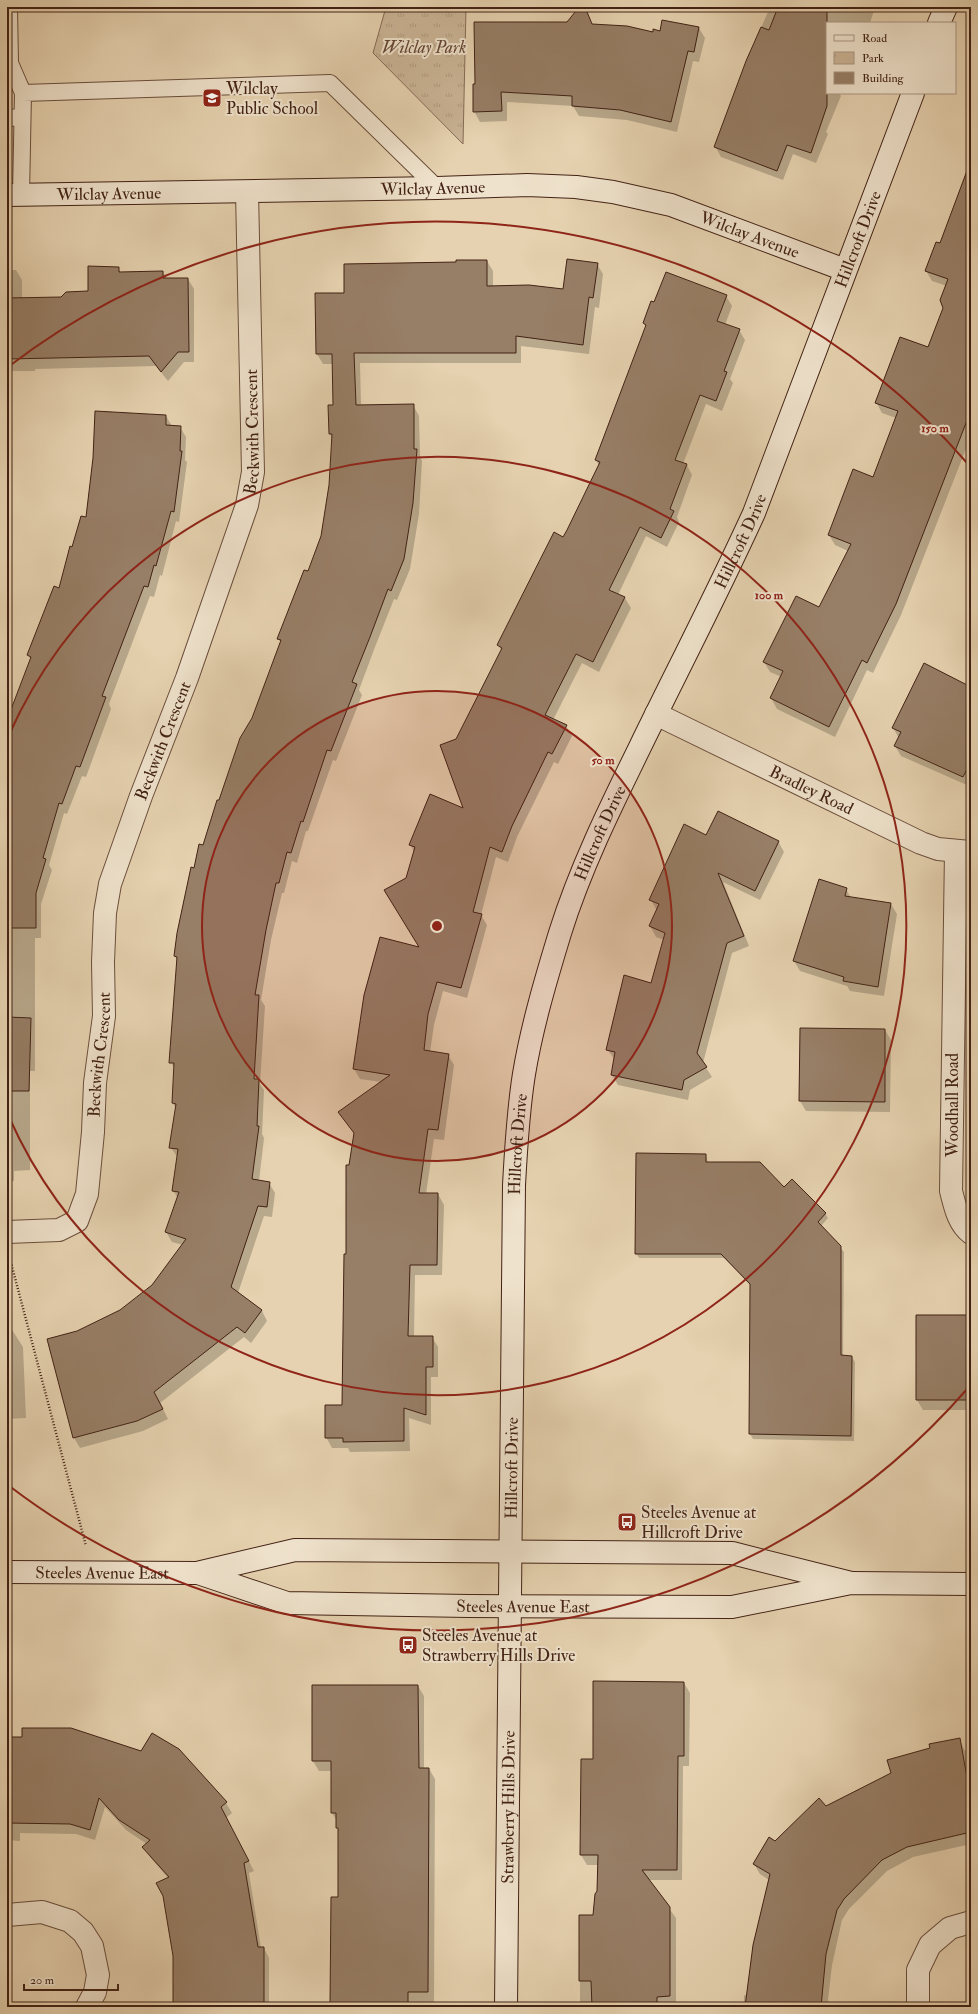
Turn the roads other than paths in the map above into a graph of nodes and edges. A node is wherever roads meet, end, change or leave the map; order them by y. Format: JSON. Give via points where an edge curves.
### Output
{"nodes":[{"id":1,"x":9,"y":7,"type":"edge"},
{"id":2,"x":946,"y":7,"type":"edge"},
{"id":3,"x":940,"y":22,"type":"edge"},
{"id":4,"x":23,"y":93,"type":"junction"},
{"id":5,"x":913,"y":94,"type":"edge"},
{"id":6,"x":15,"y":118,"type":"edge"},
{"id":7,"x":436,"y":188,"type":"junction"},
{"id":8,"x":247,"y":192,"type":"junction"},
{"id":9,"x":14,"y":195,"type":"edge"},
{"id":10,"x":846,"y":270,"type":"junction"},
{"id":11,"x":656,"y":714,"type":"junction"},
{"id":12,"x":964,"y":852,"type":"edge"},
{"id":13,"x":7,"y":1232,"type":"edge"},
{"id":14,"x":971,"y":1233,"type":"edge"},
{"id":15,"x":510,"y":1552,"type":"junction"},
{"id":16,"x":7,"y":1572,"type":"edge"},
{"id":17,"x":197,"y":1573,"type":"junction"},
{"id":18,"x":851,"y":1583,"type":"junction"},
{"id":19,"x":971,"y":1584,"type":"edge"},
{"id":20,"x":509,"y":1606,"type":"junction"},
{"id":21,"x":7,"y":1915,"type":"edge"},
{"id":22,"x":971,"y":1922,"type":"edge"},
{"id":23,"x":87,"y":2007,"type":"edge"},
{"id":24,"x":506,"y":2007,"type":"edge"},
{"id":25,"x":918,"y":2007,"type":"edge"}],
"edges":[{"from":1,"to":4,"type":"lane","via":[[10,63]]},
{"from":2,"to":3,"type":"street"},
{"from":4,"to":6,"type":"lane"},
{"from":4,"to":7,"type":"lane","via":[[330,83]]},
{"from":5,"to":10,"type":"street","name":"Hillcroft Drive"},
{"from":6,"to":9,"type":"lane"},
{"from":7,"to":8,"type":"street","name":"Wilclay Avenue"},
{"from":7,"to":10,"type":"street","name":"Wilclay Avenue","via":[[527,185],[576,187],[644,198],[671,205]]},
{"from":8,"to":9,"type":"street","name":"Wilclay Avenue"},
{"from":8,"to":13,"type":"street","name":"Beckwith Crescent","via":[[253,472],[247,505],[187,678],[110,884],[105,912],[104,1016],[87,1194],[77,1221],[59,1230]]},
{"from":10,"to":11,"type":"street","name":"Hillcroft Drive","via":[[754,513]]},
{"from":11,"to":12,"type":"street","name":"Bradley Road","via":[[921,843],[938,850]]},
{"from":11,"to":15,"type":"street","name":"Hillcroft Drive","via":[[603,822],[574,893],[539,1006],[524,1073],[518,1117],[514,1186]]},
{"from":12,"to":14,"type":"street","name":"Woodhall Road","via":[[951,1191],[956,1212],[966,1230]]},
{"from":15,"to":17,"type":"street","name":"Steeles Avenue East","via":[[295,1550]]},
{"from":15,"to":18,"type":"street","name":"Steeles Avenue East","via":[[732,1553]]},
{"from":15,"to":20,"type":"street","name":"Hillcroft Drive"},
{"from":16,"to":17,"type":"street","name":"Steeles Avenue East"},
{"from":17,"to":20,"type":"street","name":"Steeles Avenue East","via":[[287,1603]]},
{"from":18,"to":19,"type":"street","name":"Steeles Avenue East"},
{"from":18,"to":20,"type":"street","name":"Steeles Avenue East","via":[[732,1607]]},
{"from":20,"to":24,"type":"street","name":"Strawberry Hills Drive"},
{"from":21,"to":23,"type":"street","via":[[42,1912],[70,1921],[83,1932],[92,1946],[98,1975],[95,1992]]},
{"from":22,"to":25,"type":"street","via":[[950,1928],[930,1945],[918,1970]]}]}
